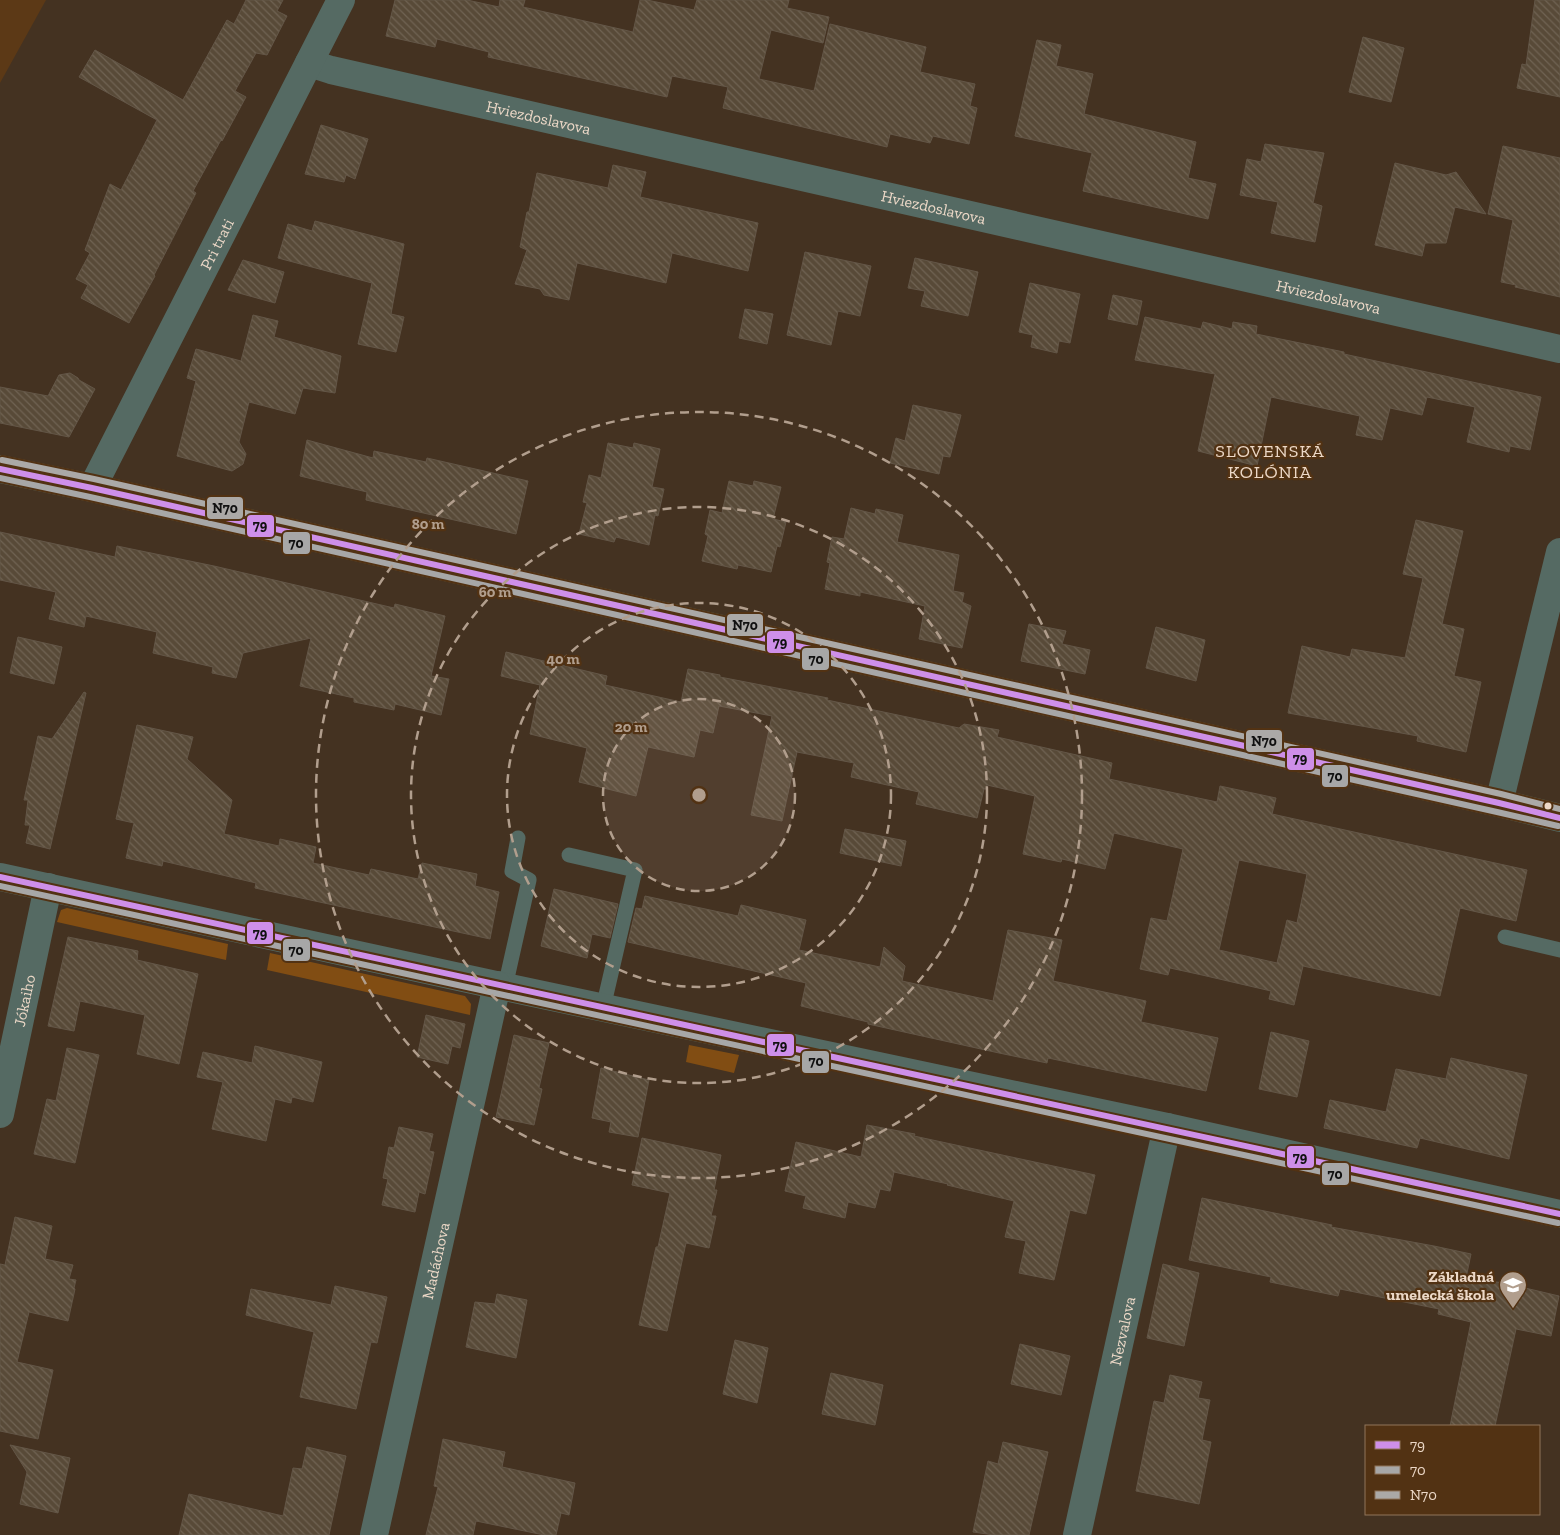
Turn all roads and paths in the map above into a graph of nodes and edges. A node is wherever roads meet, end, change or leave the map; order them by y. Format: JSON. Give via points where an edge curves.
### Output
{"nodes":[{"id":1,"x":341,"y":0,"type":"edge"},
{"id":2,"x":309,"y":63,"type":"junction"},
{"id":3,"x":1560,"y":349,"type":"edge"},
{"id":4,"x":0,"y":470,"type":"edge"},
{"id":5,"x":92,"y":488,"type":"junction"},
{"id":6,"x":1560,"y":552,"type":"edge"},
{"id":7,"x":1499,"y":803,"type":"junction"},
{"id":8,"x":1560,"y":818,"type":"edge"},
{"id":9,"x":518,"y":838,"type":"dead end"},
{"id":10,"x":569,"y":855,"type":"dead end"},
{"id":11,"x":0,"y":877,"type":"edge"},
{"id":12,"x":48,"y":887,"type":"junction"},
{"id":13,"x":1505,"y":937,"type":"dead end"},
{"id":14,"x":1560,"y":950,"type":"edge"},
{"id":15,"x":501,"y":986,"type":"junction"},
{"id":16,"x":603,"y":1008,"type":"junction"},
{"id":17,"x":0,"y":1114,"type":"edge"},
{"id":18,"x":1167,"y":1127,"type":"junction"},
{"id":19,"x":1560,"y":1212,"type":"edge"},
{"id":20,"x":374,"y":1535,"type":"edge"},
{"id":21,"x":1077,"y":1535,"type":"edge"}],
"edges":[{"from":1,"to":2,"type":"street","name":"Pri trati"},
{"from":2,"to":3,"type":"street","name":"Hviezdoslavova"},
{"from":2,"to":5,"type":"street","name":"Pri trati"},
{"from":4,"to":5,"type":"street"},
{"from":5,"to":7,"type":"street"},
{"from":6,"to":7,"type":"street"},
{"from":7,"to":8,"type":"street"},
{"from":9,"to":15,"type":"lane","via":[[512,871],[529,880]]},
{"from":10,"to":16,"type":"lane","via":[[635,870]]},
{"from":11,"to":12,"type":"street"},
{"from":12,"to":15,"type":"street"},
{"from":12,"to":17,"type":"street","name":"Jókaiho"},
{"from":13,"to":14,"type":"lane"},
{"from":15,"to":16,"type":"street"},
{"from":15,"to":20,"type":"street","name":"Madáchova"},
{"from":16,"to":18,"type":"street"},
{"from":18,"to":19,"type":"street"},
{"from":18,"to":21,"type":"street","name":"Nezvalova"}]}
